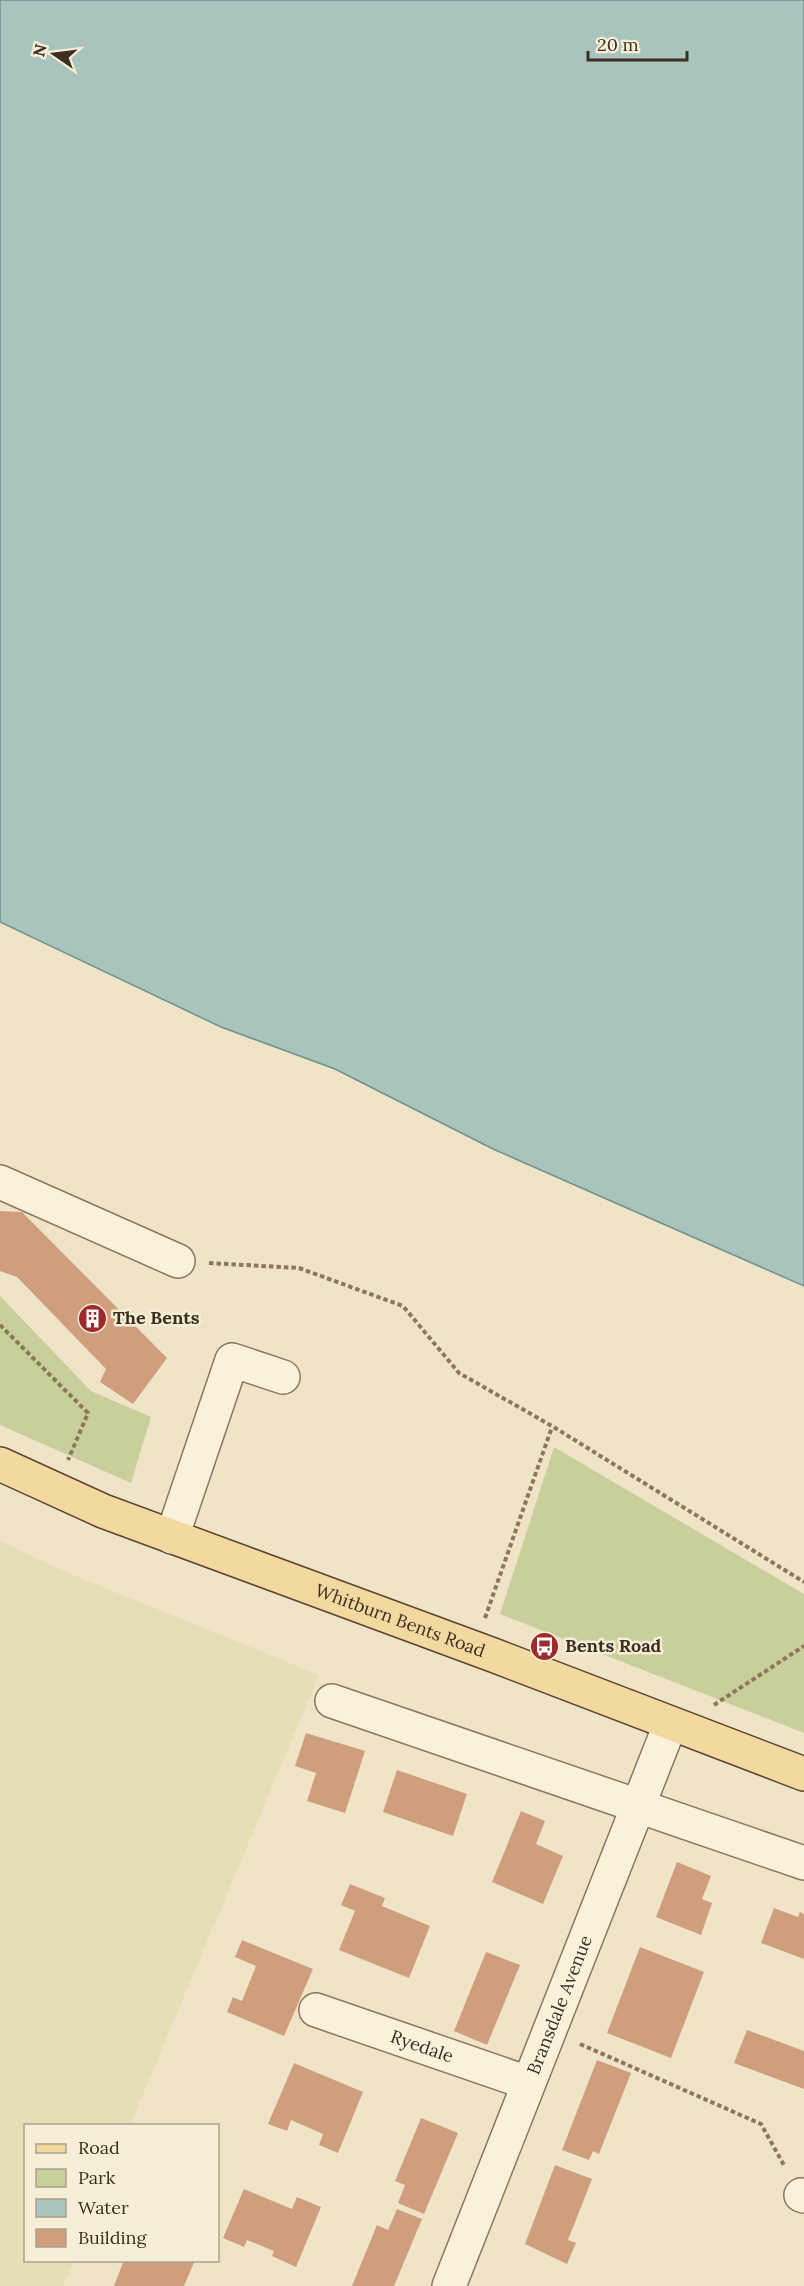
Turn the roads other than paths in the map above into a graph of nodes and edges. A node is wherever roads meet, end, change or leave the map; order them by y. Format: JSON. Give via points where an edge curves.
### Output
{"nodes":[{"id":1,"x":0,"y":1182,"type":"edge"},
{"id":2,"x":178,"y":1261,"type":"road end"},
{"id":3,"x":283,"y":1377,"type":"dead end"},
{"id":4,"x":0,"y":1464,"type":"edge"},
{"id":5,"x":172,"y":1537,"type":"junction"},
{"id":6,"x":332,"y":1701,"type":"dead end"},
{"id":7,"x":670,"y":1725,"type":"junction"},
{"id":8,"x":804,"y":1774,"type":"edge"},
{"id":9,"x":637,"y":1806,"type":"junction"},
{"id":10,"x":804,"y":1863,"type":"edge"},
{"id":11,"x":316,"y":2010,"type":"dead end"},
{"id":12,"x":528,"y":2084,"type":"junction"},
{"id":13,"x":449,"y":2286,"type":"edge"}],
"edges":[{"from":1,"to":2,"type":"street"},
{"from":3,"to":5,"type":"street","via":[[232,1360]]},
{"from":4,"to":5,"type":"main road","name":"Whitburn Bents Road","via":[[103,1511]]},
{"from":5,"to":7,"type":"main road","name":"Whitburn Bents Road"},
{"from":6,"to":9,"type":"street"},
{"from":7,"to":8,"type":"main road","name":"Whitburn Bents Road"},
{"from":7,"to":9,"type":"street","name":"Bransdale Avenue"},
{"from":9,"to":10,"type":"street"},
{"from":9,"to":12,"type":"street","name":"Bransdale Avenue"},
{"from":11,"to":12,"type":"street","name":"Ryedale"},
{"from":12,"to":13,"type":"street","name":"Bransdale Avenue"}]}
